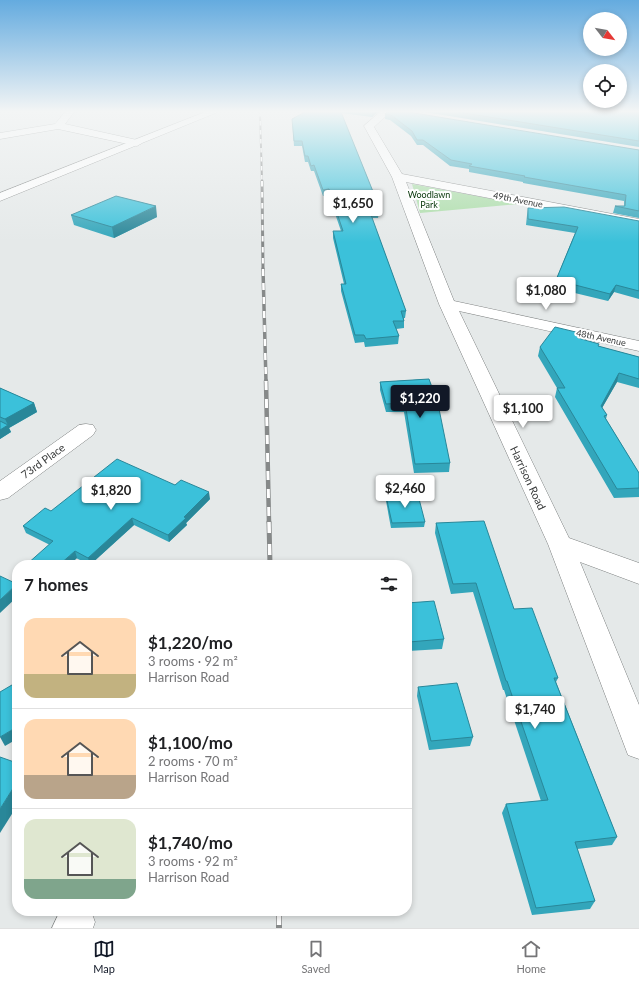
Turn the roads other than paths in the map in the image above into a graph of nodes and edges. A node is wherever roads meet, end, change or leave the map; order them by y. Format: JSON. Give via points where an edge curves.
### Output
{"nodes":[{"id":1,"x":106,"y":155,"type":"edge"},
{"id":2,"x":386,"y":155,"type":"edge"},
{"id":3,"x":398,"y":177,"type":"junction"},
{"id":4,"x":0,"y":197,"type":"edge"},
{"id":5,"x":639,"y":223,"type":"edge"},
{"id":6,"x":447,"y":304,"type":"junction"},
{"id":7,"x":639,"y":346,"type":"edge"},
{"id":8,"x":86,"y":430,"type":"dead end"},
{"id":9,"x":0,"y":492,"type":"edge"},
{"id":10,"x":560,"y":544,"type":"junction"},
{"id":11,"x":639,"y":574,"type":"edge"},
{"id":12,"x":639,"y":744,"type":"edge"}],
"edges":[{"from":1,"to":4,"type":"street"},
{"from":2,"to":3,"type":"street","name":"Harrison Road"},
{"from":3,"to":5,"type":"street","name":"49th Avenue"},
{"from":3,"to":6,"type":"street","name":"Harrison Road"},
{"from":6,"to":7,"type":"street","name":"48th Avenue"},
{"from":6,"to":10,"type":"street","name":"Harrison Road"},
{"from":8,"to":9,"type":"street","name":"73rd Place"},
{"from":10,"to":11,"type":"street"},
{"from":10,"to":12,"type":"street","name":"Harrison Road"}]}
